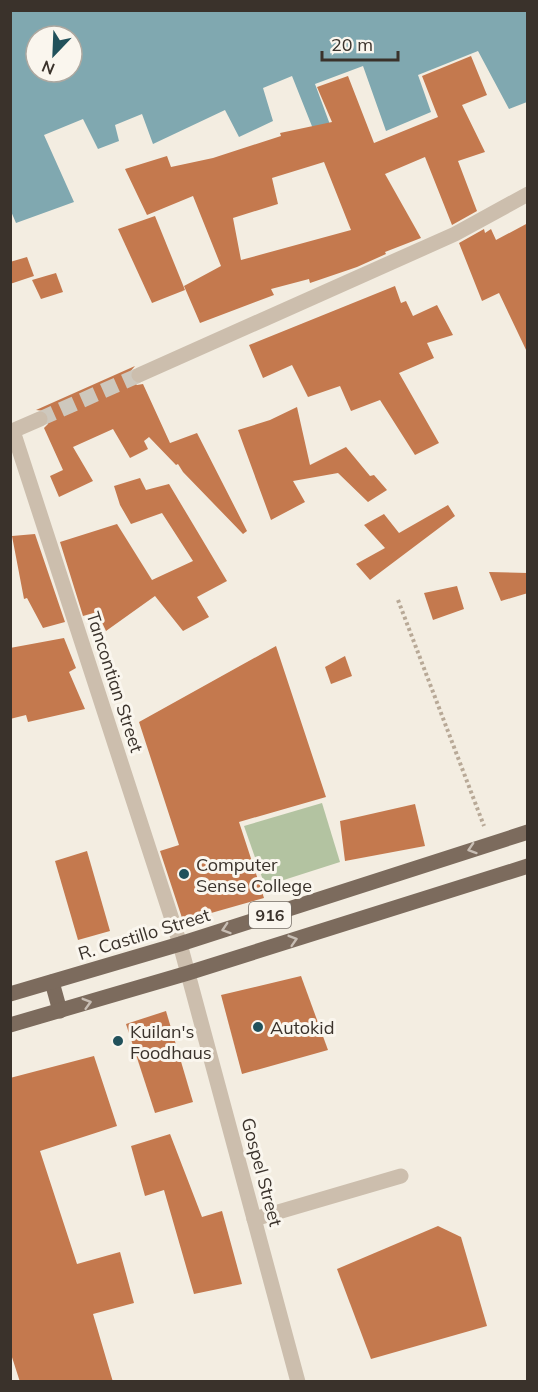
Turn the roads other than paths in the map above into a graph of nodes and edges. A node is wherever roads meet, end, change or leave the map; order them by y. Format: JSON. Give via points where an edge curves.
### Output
{"nodes":[{"id":1,"x":528,"y":194,"type":"edge"},
{"id":2,"x":139,"y":375,"type":"tunnel mouth"},
{"id":3,"x":40,"y":419,"type":"tunnel mouth"},
{"id":4,"x":12,"y":432,"type":"edge"},
{"id":5,"x":528,"y":832,"type":"edge"},
{"id":6,"x":528,"y":866,"type":"edge"},
{"id":7,"x":180,"y":944,"type":"junction"},
{"id":8,"x":188,"y":973,"type":"junction"},
{"id":9,"x":52,"y":982,"type":"junction"},
{"id":10,"x":10,"y":994,"type":"edge"},
{"id":11,"x":60,"y":1011,"type":"junction"},
{"id":12,"x":10,"y":1025,"type":"edge"},
{"id":13,"x":401,"y":1176,"type":"dead end"},
{"id":14,"x":254,"y":1219,"type":"junction"},
{"id":15,"x":298,"y":1382,"type":"edge"}],
"edges":[{"from":1,"to":2,"type":"street","via":[[455,234]]},
{"from":3,"to":4,"type":"street"},
{"from":4,"to":7,"type":"street","name":"Tancontian Street"},
{"from":5,"to":7,"type":"main road","name":"R. Castillo Street","number":"916","one_way":true},
{"from":8,"to":6,"type":"main road","number":"916","one_way":true},
{"from":7,"to":8,"type":"street","name":"Tancontian Street"},
{"from":7,"to":9,"type":"main road","name":"R. Castillo Street","number":"916"},
{"from":11,"to":8,"type":"main road","number":"916","one_way":true},
{"from":8,"to":14,"type":"street","name":"Gospel Street"},
{"from":9,"to":10,"type":"main road","name":"R. Castillo Street","number":"916"},
{"from":9,"to":11,"type":"main road"},
{"from":11,"to":12,"type":"main road","number":"916"},
{"from":13,"to":14,"type":"street"},
{"from":14,"to":15,"type":"street","name":"Gospel Street"}]}
